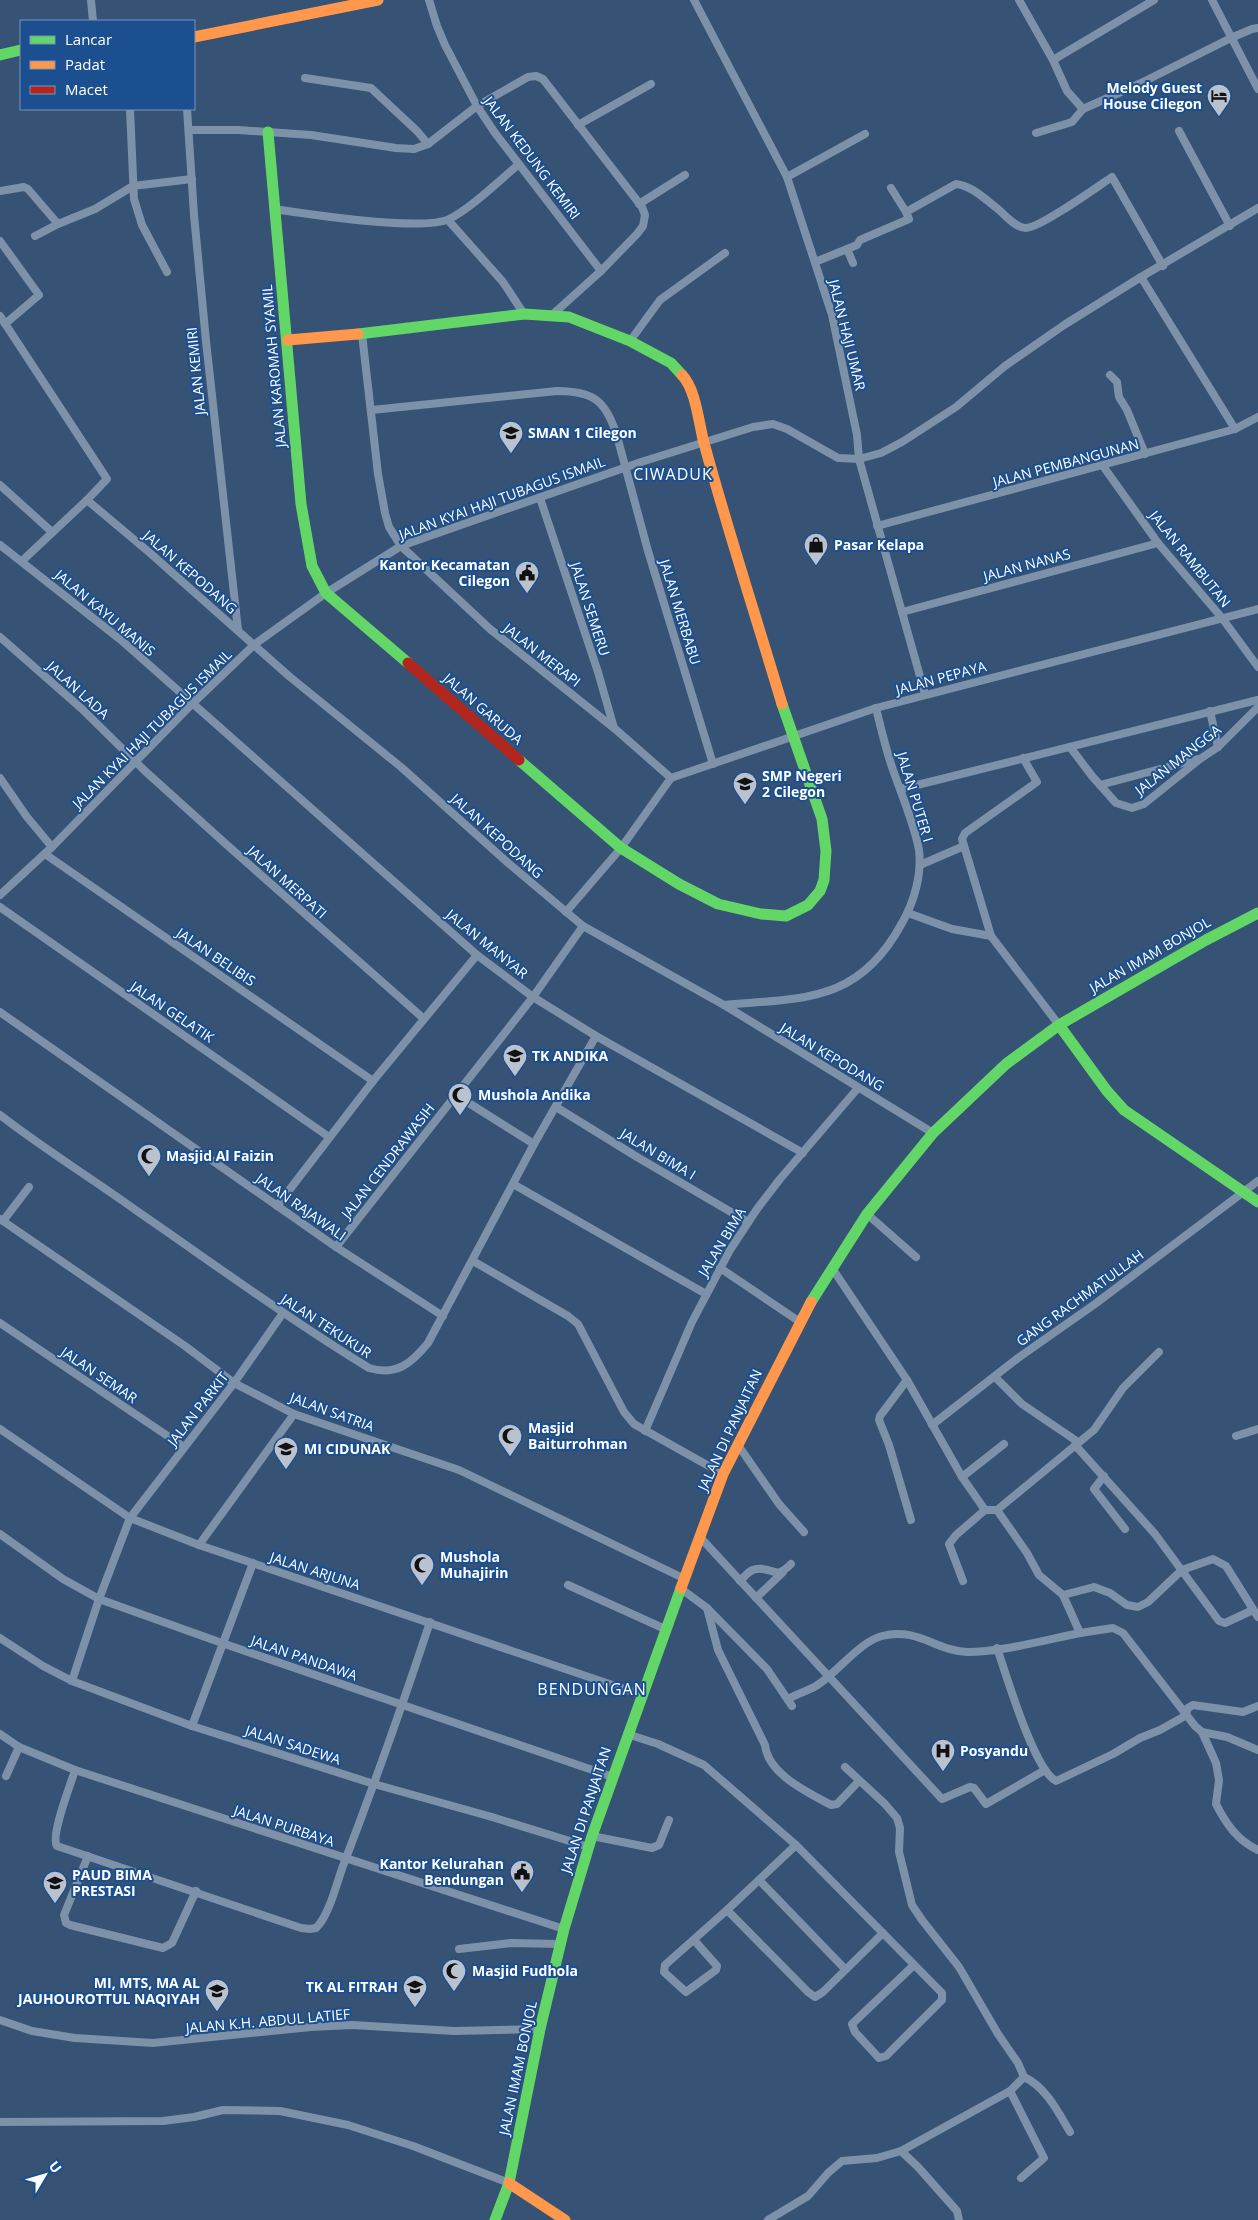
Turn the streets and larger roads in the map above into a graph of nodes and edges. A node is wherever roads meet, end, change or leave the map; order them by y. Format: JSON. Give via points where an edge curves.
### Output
{"nodes":[{"id":1,"x":91,"y":0,"type":"edge"},
{"id":2,"x":378,"y":0,"type":"edge"},
{"id":3,"x":429,"y":0,"type":"edge"},
{"id":4,"x":694,"y":0,"type":"edge"},
{"id":5,"x":1019,"y":0,"type":"edge"},
{"id":6,"x":1154,"y":0,"type":"edge"},
{"id":7,"x":1212,"y":0,"type":"edge"},
{"id":8,"x":93,"y":20,"type":"edge"},
{"id":9,"x":1258,"y":28,"type":"edge"},
{"id":10,"x":195,"y":37,"type":"edge"},
{"id":11,"x":1230,"y":38,"type":"junction"},
{"id":12,"x":20,"y":50,"type":"edge"},
{"id":13,"x":0,"y":55,"type":"edge"},
{"id":14,"x":1053,"y":60,"type":"junction"},
{"id":15,"x":305,"y":78,"type":"dead end"},
{"id":16,"x":651,"y":84,"type":"dead end"},
{"id":17,"x":1258,"y":90,"type":"edge"},
{"id":18,"x":477,"y":106,"type":"junction"},
{"id":19,"x":1083,"y":109,"type":"junction"},
{"id":20,"x":130,"y":110,"type":"edge"},
{"id":21,"x":187,"y":110,"type":"edge"},
{"id":22,"x":578,"y":125,"type":"junction"},
{"id":23,"x":189,"y":130,"type":"junction"},
{"id":24,"x":1179,"y":131,"type":"dead end"},
{"id":25,"x":268,"y":132,"type":"junction"},
{"id":26,"x":1036,"y":133,"type":"dead end"},
{"id":27,"x":865,"y":134,"type":"dead end"},
{"id":28,"x":428,"y":144,"type":"junction"},
{"id":29,"x":519,"y":164,"type":"junction"},
{"id":30,"x":685,"y":175,"type":"dead end"},
{"id":31,"x":787,"y":177,"type":"junction"},
{"id":32,"x":192,"y":179,"type":"junction"},
{"id":33,"x":133,"y":186,"type":"junction"},
{"id":34,"x":891,"y":188,"type":"dead end"},
{"id":35,"x":0,"y":192,"type":"edge"},
{"id":36,"x":639,"y":204,"type":"junction"},
{"id":37,"x":1258,"y":208,"type":"edge"},
{"id":38,"x":274,"y":209,"type":"junction"},
{"id":39,"x":906,"y":212,"type":"junction"},
{"id":40,"x":448,"y":220,"type":"junction"},
{"id":41,"x":58,"y":224,"type":"junction"},
{"id":42,"x":1230,"y":226,"type":"junction"},
{"id":43,"x":35,"y":236,"type":"dead end"},
{"id":44,"x":0,"y":241,"type":"edge"},
{"id":45,"x":847,"y":249,"type":"junction"},
{"id":46,"x":725,"y":253,"type":"dead end"},
{"id":47,"x":814,"y":262,"type":"junction"},
{"id":48,"x":853,"y":263,"type":"dead end"},
{"id":49,"x":1163,"y":266,"type":"junction"},
{"id":50,"x":601,"y":270,"type":"junction"},
{"id":51,"x":167,"y":272,"type":"dead end"},
{"id":52,"x":1141,"y":277,"type":"junction"},
{"id":53,"x":524,"y":314,"type":"junction"},
{"id":54,"x":552,"y":315,"type":"junction"},
{"id":55,"x":0,"y":316,"type":"edge"},
{"id":56,"x":5,"y":324,"type":"junction"},
{"id":57,"x":362,"y":334,"type":"junction"},
{"id":58,"x":288,"y":340,"type":"junction"},
{"id":59,"x":630,"y":341,"type":"junction"},
{"id":60,"x":1110,"y":374,"type":"dead end"},
{"id":61,"x":372,"y":410,"type":"junction"},
{"id":62,"x":1258,"y":417,"type":"edge"},
{"id":63,"x":1235,"y":429,"type":"junction"},
{"id":64,"x":704,"y":443,"type":"junction"},
{"id":65,"x":1146,"y":454,"type":"junction"},
{"id":66,"x":860,"y":459,"type":"junction"},
{"id":67,"x":1103,"y":466,"type":"junction"},
{"id":68,"x":626,"y":467,"type":"junction"},
{"id":69,"x":0,"y":485,"type":"edge"},
{"id":70,"x":540,"y":498,"type":"junction"},
{"id":71,"x":87,"y":500,"type":"junction"},
{"id":72,"x":877,"y":526,"type":"junction"},
{"id":73,"x":52,"y":532,"type":"junction"},
{"id":74,"x":1158,"y":542,"type":"junction"},
{"id":75,"x":0,"y":544,"type":"edge"},
{"id":76,"x":401,"y":546,"type":"junction"},
{"id":77,"x":22,"y":561,"type":"junction"},
{"id":78,"x":326,"y":593,"type":"junction"},
{"id":79,"x":1258,"y":609,"type":"edge"},
{"id":80,"x":902,"y":612,"type":"junction"},
{"id":81,"x":1222,"y":618,"type":"junction"},
{"id":82,"x":238,"y":630,"type":"junction"},
{"id":83,"x":0,"y":638,"type":"edge"},
{"id":84,"x":255,"y":644,"type":"junction"},
{"id":85,"x":1258,"y":668,"type":"edge"},
{"id":86,"x":925,"y":694,"type":"junction"},
{"id":87,"x":1258,"y":700,"type":"edge"},
{"id":88,"x":192,"y":704,"type":"junction"},
{"id":89,"x":1258,"y":707,"type":"edge"},
{"id":90,"x":876,"y":708,"type":"junction"},
{"id":91,"x":1210,"y":711,"type":"junction"},
{"id":92,"x":614,"y":728,"type":"junction"},
{"id":93,"x":794,"y":736,"type":"junction"},
{"id":94,"x":1218,"y":746,"type":"junction"},
{"id":95,"x":1070,"y":747,"type":"junction"},
{"id":96,"x":1023,"y":758,"type":"junction"},
{"id":97,"x":1200,"y":758,"type":"junction"},
{"id":98,"x":137,"y":762,"type":"junction"},
{"id":99,"x":713,"y":764,"type":"junction"},
{"id":100,"x":0,"y":778,"type":"edge"},
{"id":101,"x":671,"y":778,"type":"junction"},
{"id":102,"x":1100,"y":785,"type":"junction"},
{"id":103,"x":901,"y":789,"type":"junction"},
{"id":104,"x":964,"y":846,"type":"junction"},
{"id":105,"x":52,"y":847,"type":"junction"},
{"id":106,"x":621,"y":848,"type":"junction"},
{"id":107,"x":45,"y":854,"type":"junction"},
{"id":108,"x":920,"y":865,"type":"junction"},
{"id":109,"x":0,"y":896,"type":"edge"},
{"id":110,"x":0,"y":907,"type":"edge"},
{"id":111,"x":566,"y":912,"type":"junction"},
{"id":112,"x":908,"y":913,"type":"junction"},
{"id":113,"x":1258,"y":913,"type":"edge"},
{"id":114,"x":583,"y":926,"type":"junction"},
{"id":115,"x":991,"y":936,"type":"junction"},
{"id":116,"x":477,"y":955,"type":"junction"},
{"id":117,"x":533,"y":996,"type":"junction"},
{"id":118,"x":724,"y":1005,"type":"junction"},
{"id":119,"x":0,"y":1012,"type":"edge"},
{"id":120,"x":423,"y":1018,"type":"junction"},
{"id":121,"x":1059,"y":1025,"type":"junction"},
{"id":122,"x":596,"y":1036,"type":"junction"},
{"id":123,"x":373,"y":1081,"type":"junction"},
{"id":124,"x":858,"y":1088,"type":"junction"},
{"id":125,"x":456,"y":1095,"type":"junction"},
{"id":126,"x":556,"y":1107,"type":"junction"},
{"id":127,"x":0,"y":1115,"type":"edge"},
{"id":128,"x":933,"y":1133,"type":"junction"},
{"id":129,"x":329,"y":1137,"type":"junction"},
{"id":130,"x":534,"y":1144,"type":"junction"},
{"id":131,"x":804,"y":1153,"type":"junction"},
{"id":132,"x":1258,"y":1182,"type":"edge"},
{"id":133,"x":512,"y":1184,"type":"junction"},
{"id":134,"x":29,"y":1187,"type":"dead end"},
{"id":135,"x":1245,"y":1193,"type":"junction"},
{"id":136,"x":1258,"y":1202,"type":"edge"},
{"id":137,"x":277,"y":1206,"type":"junction"},
{"id":138,"x":867,"y":1214,"type":"junction"},
{"id":139,"x":1,"y":1220,"type":"edge"},
{"id":140,"x":748,"y":1222,"type":"junction"},
{"id":141,"x":336,"y":1247,"type":"junction"},
{"id":142,"x":916,"y":1257,"type":"dead end"},
{"id":143,"x":473,"y":1261,"type":"junction"},
{"id":144,"x":720,"y":1268,"type":"junction"},
{"id":145,"x":832,"y":1268,"type":"junction"},
{"id":146,"x":706,"y":1294,"type":"junction"},
{"id":147,"x":283,"y":1313,"type":"junction"},
{"id":148,"x":443,"y":1316,"type":"junction"},
{"id":149,"x":800,"y":1322,"type":"junction"},
{"id":150,"x":0,"y":1323,"type":"edge"},
{"id":151,"x":1159,"y":1352,"type":"dead end"},
{"id":152,"x":995,"y":1377,"type":"junction"},
{"id":153,"x":908,"y":1380,"type":"junction"},
{"id":154,"x":234,"y":1383,"type":"junction"},
{"id":155,"x":294,"y":1414,"type":"junction"},
{"id":156,"x":932,"y":1425,"type":"junction"},
{"id":157,"x":0,"y":1429,"type":"edge"},
{"id":158,"x":1258,"y":1429,"type":"edge"},
{"id":159,"x":645,"y":1431,"type":"junction"},
{"id":160,"x":1236,"y":1436,"type":"dead end"},
{"id":161,"x":1004,"y":1444,"type":"dead end"},
{"id":162,"x":1076,"y":1444,"type":"junction"},
{"id":163,"x":738,"y":1445,"type":"junction"},
{"id":164,"x":184,"y":1447,"type":"junction"},
{"id":165,"x":723,"y":1474,"type":"junction"},
{"id":166,"x":1104,"y":1476,"type":"junction"},
{"id":167,"x":962,"y":1477,"type":"junction"},
{"id":168,"x":985,"y":1510,"type":"junction"},
{"id":169,"x":997,"y":1510,"type":"junction"},
{"id":170,"x":130,"y":1518,"type":"junction"},
{"id":171,"x":911,"y":1520,"type":"dead end"},
{"id":172,"x":1125,"y":1529,"type":"dead end"},
{"id":173,"x":804,"y":1532,"type":"dead end"},
{"id":174,"x":0,"y":1534,"type":"edge"},
{"id":175,"x":699,"y":1536,"type":"junction"},
{"id":176,"x":199,"y":1545,"type":"junction"},
{"id":177,"x":253,"y":1563,"type":"junction"},
{"id":178,"x":791,"y":1564,"type":"dead end"},
{"id":179,"x":1182,"y":1570,"type":"junction"},
{"id":180,"x":782,"y":1572,"type":"junction"},
{"id":181,"x":740,"y":1581,"type":"junction"},
{"id":182,"x":963,"y":1581,"type":"dead end"},
{"id":183,"x":682,"y":1583,"type":"junction"},
{"id":184,"x":568,"y":1585,"type":"dead end"},
{"id":185,"x":1063,"y":1595,"type":"junction"},
{"id":186,"x":756,"y":1598,"type":"junction"},
{"id":187,"x":99,"y":1599,"type":"junction"},
{"id":188,"x":707,"y":1608,"type":"junction"},
{"id":189,"x":1253,"y":1610,"type":"junction"},
{"id":190,"x":1258,"y":1617,"type":"edge"},
{"id":191,"x":430,"y":1622,"type":"junction"},
{"id":192,"x":665,"y":1628,"type":"junction"},
{"id":193,"x":1080,"y":1633,"type":"junction"},
{"id":194,"x":0,"y":1638,"type":"edge"},
{"id":195,"x":222,"y":1643,"type":"junction"},
{"id":196,"x":997,"y":1648,"type":"junction"},
{"id":197,"x":829,"y":1676,"type":"junction"},
{"id":198,"x":72,"y":1681,"type":"junction"},
{"id":199,"x":642,"y":1695,"type":"junction"},
{"id":200,"x":403,"y":1705,"type":"junction"},
{"id":201,"x":1258,"y":1706,"type":"edge"},
{"id":202,"x":1185,"y":1716,"type":"junction"},
{"id":203,"x":192,"y":1726,"type":"junction"},
{"id":204,"x":1202,"y":1732,"type":"junction"},
{"id":205,"x":0,"y":1734,"type":"edge"},
{"id":206,"x":627,"y":1734,"type":"junction"},
{"id":207,"x":19,"y":1747,"type":"junction"},
{"id":208,"x":1258,"y":1750,"type":"edge"},
{"id":209,"x":845,"y":1767,"type":"dead end"},
{"id":210,"x":75,"y":1770,"type":"junction"},
{"id":211,"x":1045,"y":1770,"type":"junction"},
{"id":212,"x":6,"y":1776,"type":"dead end"},
{"id":213,"x":613,"y":1777,"type":"junction"},
{"id":214,"x":859,"y":1781,"type":"junction"},
{"id":215,"x":374,"y":1784,"type":"junction"},
{"id":216,"x":669,"y":1820,"type":"dead end"},
{"id":217,"x":590,"y":1842,"type":"junction"},
{"id":218,"x":796,"y":1845,"type":"junction"},
{"id":219,"x":1258,"y":1850,"type":"edge"},
{"id":220,"x":88,"y":1856,"type":"junction"},
{"id":221,"x":346,"y":1860,"type":"junction"},
{"id":222,"x":758,"y":1880,"type":"junction"},
{"id":223,"x":196,"y":1891,"type":"junction"},
{"id":224,"x":727,"y":1910,"type":"junction"},
{"id":225,"x":564,"y":1930,"type":"junction"},
{"id":226,"x":882,"y":1933,"type":"junction"},
{"id":227,"x":694,"y":1940,"type":"junction"},
{"id":228,"x":560,"y":1944,"type":"junction"},
{"id":229,"x":459,"y":1949,"type":"dead end"},
{"id":230,"x":914,"y":1965,"type":"junction"},
{"id":231,"x":846,"y":1969,"type":"junction"},
{"id":232,"x":0,"y":2020,"type":"edge"},
{"id":233,"x":540,"y":2029,"type":"junction"},
{"id":234,"x":1024,"y":2077,"type":"junction"},
{"id":235,"x":1010,"y":2091,"type":"junction"},
{"id":236,"x":0,"y":2122,"type":"edge"},
{"id":237,"x":1070,"y":2132,"type":"dead end"},
{"id":238,"x":901,"y":2151,"type":"junction"},
{"id":239,"x":1021,"y":2178,"type":"dead end"},
{"id":240,"x":509,"y":2183,"type":"junction"},
{"id":241,"x":496,"y":2220,"type":"edge"},
{"id":242,"x":565,"y":2220,"type":"edge"},
{"id":243,"x":768,"y":2220,"type":"edge"},
{"id":244,"x":959,"y":2220,"type":"edge"}],
"edges":[{"from":1,"to":8,"type":"street"},
{"from":2,"to":10,"type":"street"},
{"from":3,"to":18,"type":"street","name":"JALAN KEDUNG KEMIRI","via":[[444,45]]},
{"from":4,"to":31,"type":"street","name":"JALAN HAJI UMAR"},
{"from":5,"to":14,"type":"street"},
{"from":6,"to":14,"type":"street"},
{"from":7,"to":11,"type":"street"},
{"from":9,"to":11,"type":"street"},
{"from":11,"to":17,"type":"street"},
{"from":11,"to":19,"type":"street","via":[[1141,84]]},
{"from":12,"to":13,"type":"street"},
{"from":14,"to":19,"type":"street","via":[[1067,91]]},
{"from":15,"to":28,"type":"street","via":[[371,88]]},
{"from":16,"to":22,"type":"street"},
{"from":18,"to":22,"type":"street","via":[[528,77],[536,76],[544,79]]},
{"from":18,"to":28,"type":"street"},
{"from":18,"to":29,"type":"street","name":"JALAN KEDUNG KEMIRI"},
{"from":19,"to":26,"type":"street","via":[[1072,122]]},
{"from":20,"to":33,"type":"street"},
{"from":21,"to":23,"type":"street","name":"JALAN KEMIRI"},
{"from":22,"to":36,"type":"street"},
{"from":23,"to":25,"type":"street"},
{"from":23,"to":32,"type":"street","name":"JALAN KEMIRI"},
{"from":24,"to":42,"type":"street"},
{"from":25,"to":28,"type":"street","via":[[396,148],[414,149]]},
{"from":25,"to":38,"type":"street","name":"JALAN KAROMAH SYAMIL"},
{"from":27,"to":31,"type":"street"},
{"from":29,"to":40,"type":"street"},
{"from":29,"to":50,"type":"street","name":"JALAN KEDUNG KEMIRI"},
{"from":30,"to":36,"type":"street"},
{"from":31,"to":47,"type":"street","name":"JALAN HAJI UMAR"},
{"from":32,"to":33,"type":"street"},
{"from":32,"to":82,"type":"street","name":"JALAN KEMIRI","via":[[205,332]]},
{"from":33,"to":41,"type":"street","via":[[95,209]]},
{"from":33,"to":51,"type":"street","via":[[142,225]]},
{"from":34,"to":39,"type":"street"},
{"from":35,"to":41,"type":"street","via":[[28,189]]},
{"from":36,"to":50,"type":"street","via":[[645,215],[643,226]]},
{"from":37,"to":42,"type":"street"},
{"from":38,"to":40,"type":"street","via":[[352,219],[416,223]]},
{"from":38,"to":58,"type":"street","name":"JALAN KAROMAH SYAMIL"},
{"from":39,"to":45,"type":"street","via":[[909,219]]},
{"from":39,"to":49,"type":"street","via":[[956,184],[977,192],[1020,227],[1031,228],[1112,177]]},
{"from":40,"to":53,"type":"street","via":[[503,282]]},
{"from":41,"to":43,"type":"street"},
{"from":42,"to":49,"type":"street"},
{"from":44,"to":56,"type":"street","via":[[39,295]]},
{"from":45,"to":47,"type":"street"},
{"from":45,"to":48,"type":"street"},
{"from":46,"to":59,"type":"street","via":[[660,300]]},
{"from":47,"to":66,"type":"street","name":"JALAN HAJI UMAR","via":[[832,315]]},
{"from":49,"to":52,"type":"street"},
{"from":50,"to":54,"type":"street"},
{"from":52,"to":63,"type":"street"},
{"from":52,"to":66,"type":"street","via":[[1005,366],[929,425],[880,453]]},
{"from":53,"to":54,"type":"street","name":"JALAN GARUDA"},
{"from":53,"to":57,"type":"street","name":"JALAN GARUDA"},
{"from":54,"to":59,"type":"street","name":"JALAN GARUDA","via":[[570,317]]},
{"from":55,"to":56,"type":"street"},
{"from":56,"to":71,"type":"street","via":[[106,476],[107,479]]},
{"from":57,"to":58,"type":"street","name":"JALAN GARUDA"},
{"from":57,"to":61,"type":"street","name":"JALAN MERAPI"},
{"from":58,"to":78,"type":"street","name":"JALAN KAROMAH SYAMIL","via":[[302,504],[312,566]]},
{"from":59,"to":64,"type":"street","name":"JALAN GARUDA","via":[[671,363],[687,380]]},
{"from":60,"to":65,"type":"street","via":[[1117,382],[1118,397]]},
{"from":61,"to":68,"type":"street","name":"JALAN MERBABU","via":[[556,391],[584,393],[604,405],[612,418]]},
{"from":61,"to":76,"type":"street","name":"JALAN MERAPI","via":[[385,513],[389,528]]},
{"from":62,"to":63,"type":"street","name":"JALAN PEMBANGUNAN"},
{"from":63,"to":65,"type":"street","name":"JALAN PEMBANGUNAN"},
{"from":64,"to":66,"type":"street","name":"JALAN KYAI HAJI TUBAGUS ISMAIL","via":[[773,424],[838,458]]},
{"from":64,"to":68,"type":"street","name":"JALAN KYAI HAJI TUBAGUS ISMAIL"},
{"from":64,"to":93,"type":"street","name":"JALAN GARUDA"},
{"from":65,"to":67,"type":"street","name":"JALAN PEMBANGUNAN"},
{"from":66,"to":72,"type":"street","name":"JALAN HAJI UMAR"},
{"from":67,"to":72,"type":"street","name":"JALAN PEMBANGUNAN"},
{"from":67,"to":74,"type":"street","name":"JALAN RAMBUTAN"},
{"from":68,"to":70,"type":"street","name":"JALAN KYAI HAJI TUBAGUS ISMAIL"},
{"from":68,"to":99,"type":"street","name":"JALAN MERBABU","via":[[648,551]]},
{"from":69,"to":73,"type":"street"},
{"from":70,"to":76,"type":"street","name":"JALAN KYAI HAJI TUBAGUS ISMAIL"},
{"from":70,"to":92,"type":"street","name":"JALAN SEMERU"},
{"from":71,"to":73,"type":"street"},
{"from":71,"to":82,"type":"street","name":"JALAN KEPODANG"},
{"from":72,"to":80,"type":"street","name":"JALAN HAJI UMAR"},
{"from":73,"to":77,"type":"street"},
{"from":74,"to":80,"type":"street","name":"JALAN NANAS"},
{"from":74,"to":81,"type":"street","name":"JALAN RAMBUTAN"},
{"from":75,"to":77,"type":"street","name":"JALAN KAYU MANIS"},
{"from":76,"to":78,"type":"street","name":"JALAN KYAI HAJI TUBAGUS ISMAIL"},
{"from":76,"to":92,"type":"street","name":"JALAN MERAPI","via":[[490,630]]},
{"from":77,"to":88,"type":"street","name":"JALAN KAYU MANIS","via":[[120,640]]},
{"from":78,"to":84,"type":"street","name":"JALAN KYAI HAJI TUBAGUS ISMAIL"},
{"from":78,"to":106,"type":"street","name":"JALAN GARUDA"},
{"from":79,"to":81,"type":"street","name":"JALAN PEPAYA"},
{"from":80,"to":86,"type":"street","name":"JALAN HAJI UMAR"},
{"from":81,"to":85,"type":"street","name":"JALAN RAMBUTAN"},
{"from":81,"to":86,"type":"street","name":"JALAN PEPAYA"},
{"from":82,"to":84,"type":"street","name":"JALAN KEPODANG"},
{"from":83,"to":98,"type":"street","name":"JALAN LADA"},
{"from":84,"to":88,"type":"street","name":"JALAN KYAI HAJI TUBAGUS ISMAIL"},
{"from":84,"to":111,"type":"street","name":"JALAN KEPODANG","via":[[290,677],[401,766]]},
{"from":86,"to":90,"type":"street","name":"JALAN PEPAYA"},
{"from":87,"to":91,"type":"street"},
{"from":88,"to":98,"type":"street","name":"JALAN KYAI HAJI TUBAGUS ISMAIL"},
{"from":88,"to":116,"type":"street","name":"JALAN MANYAR"},
{"from":89,"to":94,"type":"street","name":"JALAN MANGGA"},
{"from":90,"to":93,"type":"street","name":"JALAN PEPAYA"},
{"from":90,"to":103,"type":"street","name":"JALAN PUTER I"},
{"from":91,"to":94,"type":"street"},
{"from":91,"to":95,"type":"street"},
{"from":92,"to":101,"type":"street","name":"JALAN MERAPI"},
{"from":93,"to":99,"type":"street","name":"JALAN PEPAYA"},
{"from":93,"to":106,"type":"street","name":"JALAN GARUDA","via":[[822,819],[826,851],[820,891],[802,909],[786,916],[718,904]]},
{"from":94,"to":97,"type":"street","name":"JALAN MANGGA"},
{"from":95,"to":96,"type":"street"},
{"from":95,"to":102,"type":"street","name":"JALAN MANGGA"},
{"from":96,"to":103,"type":"street"},
{"from":96,"to":104,"type":"street","via":[[1037,782],[963,835]]},
{"from":97,"to":102,"type":"street"},
{"from":97,"to":102,"type":"street","name":"JALAN MANGGA","via":[[1164,790],[1132,808],[1116,803]]},
{"from":98,"to":105,"type":"street","name":"JALAN KYAI HAJI TUBAGUS ISMAIL"},
{"from":98,"to":120,"type":"street","name":"JALAN MERPATI"},
{"from":99,"to":101,"type":"street","name":"JALAN PEPAYA"},
{"from":100,"to":105,"type":"street"},
{"from":101,"to":106,"type":"street"},
{"from":103,"to":108,"type":"street","name":"JALAN PUTER I"},
{"from":104,"to":108,"type":"street"},
{"from":104,"to":115,"type":"street"},
{"from":105,"to":107,"type":"street","name":"JALAN KYAI HAJI TUBAGUS ISMAIL"},
{"from":106,"to":111,"type":"street"},
{"from":107,"to":109,"type":"street","name":"JALAN KYAI HAJI TUBAGUS ISMAIL"},
{"from":107,"to":123,"type":"street","name":"JALAN BELIBIS"},
{"from":108,"to":112,"type":"street","name":"JALAN PUTER I"},
{"from":110,"to":129,"type":"street","name":"JALAN GELATIK"},
{"from":111,"to":114,"type":"street","name":"JALAN KEPODANG"},
{"from":112,"to":115,"type":"street","via":[[952,929]]},
{"from":112,"to":118,"type":"street","name":"JALAN PUTER I","via":[[879,958],[859,976],[836,989],[807,997]]},
{"from":113,"to":121,"type":"street","name":"JALAN IMAM BONJOL"},
{"from":114,"to":117,"type":"street","name":"JALAN CENDRAWASIH"},
{"from":114,"to":118,"type":"street","name":"JALAN KEPODANG"},
{"from":115,"to":121,"type":"street"},
{"from":116,"to":117,"type":"street","name":"JALAN MANYAR"},
{"from":116,"to":120,"type":"street"},
{"from":117,"to":122,"type":"street","name":"JALAN MANYAR"},
{"from":117,"to":125,"type":"street","name":"JALAN CENDRAWASIH"},
{"from":118,"to":124,"type":"street","name":"JALAN KEPODANG"},
{"from":119,"to":137,"type":"street","name":"JALAN RAJAWALI"},
{"from":120,"to":123,"type":"street"},
{"from":121,"to":128,"type":"street","name":"JALAN DI PANJAITAN","via":[[1006,1064]]},
{"from":121,"to":135,"type":"street","via":[[1124,1110]]},
{"from":122,"to":126,"type":"street","name":"JALAN TEKUKUR"},
{"from":122,"to":131,"type":"street","name":"JALAN MANYAR"},
{"from":123,"to":129,"type":"street"},
{"from":124,"to":128,"type":"street","name":"JALAN KEPODANG"},
{"from":124,"to":131,"type":"street","name":"JALAN BIMA"},
{"from":125,"to":130,"type":"street"},
{"from":125,"to":141,"type":"street","name":"JALAN CENDRAWASIH"},
{"from":126,"to":130,"type":"street","name":"JALAN TEKUKUR"},
{"from":126,"to":140,"type":"street","name":"JALAN BIMA I"},
{"from":127,"to":147,"type":"street","name":"JALAN TEKUKUR"},
{"from":128,"to":138,"type":"street","name":"JALAN DI PANJAITAN"},
{"from":129,"to":137,"type":"street"},
{"from":130,"to":133,"type":"street","name":"JALAN TEKUKUR"},
{"from":131,"to":140,"type":"street","name":"JALAN BIMA"},
{"from":132,"to":135,"type":"street","name":"GANG RACHMATULLAH"},
{"from":133,"to":143,"type":"street","name":"JALAN TEKUKUR"},
{"from":133,"to":146,"type":"street"},
{"from":134,"to":139,"type":"street"},
{"from":135,"to":136,"type":"street"},
{"from":135,"to":152,"type":"street","name":"GANG RACHMATULLAH"},
{"from":137,"to":141,"type":"street","name":"JALAN RAJAWALI"},
{"from":138,"to":142,"type":"street"},
{"from":138,"to":145,"type":"street","name":"JALAN DI PANJAITAN"},
{"from":139,"to":154,"type":"street","name":"JALAN SATRIA","via":[[186,1346]]},
{"from":140,"to":144,"type":"street","name":"JALAN BIMA"},
{"from":141,"to":148,"type":"street","name":"JALAN RAJAWALI"},
{"from":143,"to":148,"type":"street","name":"JALAN TEKUKUR"},
{"from":143,"to":159,"type":"street","via":[[578,1324],[624,1412]]},
{"from":144,"to":146,"type":"street","name":"JALAN BIMA"},
{"from":144,"to":149,"type":"street"},
{"from":145,"to":149,"type":"street","name":"JALAN DI PANJAITAN"},
{"from":145,"to":153,"type":"street"},
{"from":146,"to":159,"type":"street","name":"JALAN BIMA"},
{"from":147,"to":148,"type":"street","name":"JALAN TEKUKUR","via":[[369,1368],[383,1372],[393,1371],[420,1353]]},
{"from":147,"to":154,"type":"street","name":"JALAN PARKIT"},
{"from":149,"to":163,"type":"street","name":"JALAN DI PANJAITAN"},
{"from":150,"to":164,"type":"street","name":"JALAN SEMAR"},
{"from":151,"to":162,"type":"street","via":[[1123,1388],[1097,1426]]},
{"from":152,"to":156,"type":"street","name":"GANG RACHMATULLAH"},
{"from":152,"to":162,"type":"street","via":[[1022,1404]]},
{"from":153,"to":156,"type":"street"},
{"from":153,"to":171,"type":"street","via":[[879,1420]]},
{"from":154,"to":155,"type":"street","name":"JALAN SATRIA"},
{"from":154,"to":164,"type":"street","name":"JALAN PARKIT"},
{"from":155,"to":176,"type":"street"},
{"from":155,"to":183,"type":"street","name":"JALAN SATRIA","via":[[459,1470]]},
{"from":156,"to":167,"type":"street"},
{"from":157,"to":170,"type":"street","name":"JALAN ARJUNA"},
{"from":158,"to":160,"type":"street"},
{"from":159,"to":165,"type":"street"},
{"from":161,"to":167,"type":"street"},
{"from":162,"to":166,"type":"street"},
{"from":162,"to":169,"type":"street"},
{"from":163,"to":165,"type":"street","name":"JALAN DI PANJAITAN"},
{"from":163,"to":173,"type":"street","via":[[779,1504]]},
{"from":164,"to":170,"type":"street","name":"JALAN PARKIT"},
{"from":165,"to":175,"type":"street","name":"JALAN DI PANJAITAN"},
{"from":166,"to":172,"type":"street","via":[[1094,1489]]},
{"from":166,"to":179,"type":"street"},
{"from":167,"to":168,"type":"street"},
{"from":168,"to":169,"type":"street"},
{"from":168,"to":182,"type":"street","via":[[949,1544]]},
{"from":169,"to":185,"type":"street","via":[[1039,1575]]},
{"from":170,"to":176,"type":"street","name":"JALAN ARJUNA"},
{"from":170,"to":187,"type":"street","name":"JALAN PARKIT"},
{"from":174,"to":187,"type":"street","name":"JALAN PANDAWA","via":[[63,1579]]},
{"from":175,"to":181,"type":"street"},
{"from":175,"to":183,"type":"street","name":"JALAN DI PANJAITAN"},
{"from":176,"to":177,"type":"street","name":"JALAN ARJUNA"},
{"from":177,"to":191,"type":"street","name":"JALAN ARJUNA"},
{"from":177,"to":195,"type":"street"},
{"from":178,"to":180,"type":"street"},
{"from":179,"to":185,"type":"street","via":[[1148,1602],[1138,1607],[1127,1605],[1094,1587]]},
{"from":179,"to":189,"type":"street","via":[[1222,1622]]},
{"from":179,"to":189,"type":"street","via":[[1214,1559],[1219,1561],[1226,1566]]},
{"from":180,"to":181,"type":"street","via":[[757,1569]]},
{"from":180,"to":186,"type":"street"},
{"from":181,"to":186,"type":"street"},
{"from":183,"to":188,"type":"street","name":"JALAN SATRIA"},
{"from":183,"to":192,"type":"street","name":"JALAN DI PANJAITAN"},
{"from":184,"to":192,"type":"street"},
{"from":185,"to":193,"type":"street"},
{"from":186,"to":197,"type":"street"},
{"from":187,"to":195,"type":"street","name":"JALAN PANDAWA"},
{"from":187,"to":198,"type":"street","name":"JALAN PARKIT"},
{"from":188,"to":197,"type":"street","name":"JALAN SATRIA","via":[[755,1656],[790,1702]]},
{"from":188,"to":214,"type":"street","via":[[718,1650],[765,1745],[768,1759],[780,1774],[830,1804],[837,1804]]},
{"from":189,"to":190,"type":"street"},
{"from":191,"to":199,"type":"street","name":"JALAN ARJUNA"},
{"from":191,"to":200,"type":"street"},
{"from":192,"to":199,"type":"street","name":"JALAN DI PANJAITAN"},
{"from":193,"to":196,"type":"street"},
{"from":193,"to":202,"type":"street","via":[[1109,1628],[1120,1630],[1146,1660]]},
{"from":194,"to":198,"type":"street","name":"JALAN SADEWA"},
{"from":195,"to":200,"type":"street","name":"JALAN PANDAWA"},
{"from":195,"to":203,"type":"street"},
{"from":196,"to":197,"type":"street","via":[[966,1652],[916,1636],[894,1634],[870,1641]]},
{"from":196,"to":211,"type":"street","via":[[1028,1735]]},
{"from":197,"to":211,"type":"street","via":[[942,1799],[970,1787],[986,1804]]},
{"from":198,"to":203,"type":"street","name":"JALAN SADEWA"},
{"from":199,"to":206,"type":"street","name":"JALAN DI PANJAITAN"},
{"from":200,"to":213,"type":"street","name":"JALAN PANDAWA"},
{"from":200,"to":215,"type":"street"},
{"from":201,"to":202,"type":"street","via":[[1243,1712],[1193,1705]]},
{"from":202,"to":204,"type":"street"},
{"from":202,"to":211,"type":"street","via":[[1056,1781]]},
{"from":203,"to":215,"type":"street","name":"JALAN SADEWA"},
{"from":204,"to":208,"type":"street","via":[[1227,1737]]},
{"from":204,"to":219,"type":"street","via":[[1218,1771],[1216,1804],[1238,1837]]},
{"from":205,"to":207,"type":"street","name":"JALAN PURBAYA"},
{"from":206,"to":213,"type":"street","name":"JALAN DI PANJAITAN"},
{"from":206,"to":218,"type":"street","via":[[704,1765]]},
{"from":207,"to":210,"type":"street","name":"JALAN PURBAYA"},
{"from":207,"to":212,"type":"street"},
{"from":209,"to":214,"type":"street"},
{"from":210,"to":220,"type":"street","via":[[55,1843]]},
{"from":210,"to":221,"type":"street","name":"JALAN PURBAYA"},
{"from":213,"to":217,"type":"street","name":"JALAN DI PANJAITAN"},
{"from":214,"to":234,"type":"street","via":[[897,1818],[899,1852],[912,1905],[959,1967]]},
{"from":215,"to":217,"type":"street","name":"JALAN SADEWA"},
{"from":215,"to":221,"type":"street"},
{"from":216,"to":217,"type":"street","name":"JALAN SADEWA","via":[[664,1838],[652,1848]]},
{"from":217,"to":225,"type":"street","name":"JALAN DI PANJAITAN"},
{"from":218,"to":222,"type":"street"},
{"from":218,"to":226,"type":"street"},
{"from":220,"to":223,"type":"street"},
{"from":220,"to":223,"type":"street","via":[[64,1915],[70,1925],[163,1948],[172,1943]]},
{"from":221,"to":223,"type":"street","via":[[320,1924],[310,1929]]},
{"from":221,"to":225,"type":"street","name":"JALAN PURBAYA"},
{"from":222,"to":224,"type":"street"},
{"from":222,"to":231,"type":"street"},
{"from":224,"to":227,"type":"street"},
{"from":224,"to":231,"type":"street","via":[[812,1996],[818,1996]]},
{"from":225,"to":228,"type":"street","name":"JALAN IMAM BONJOL"},
{"from":226,"to":230,"type":"street"},
{"from":226,"to":231,"type":"street"},
{"from":227,"to":227,"type":"street","via":[[663,1969],[686,1992],[717,1966]]},
{"from":228,"to":229,"type":"street","via":[[511,1943]]},
{"from":228,"to":233,"type":"street","name":"JALAN IMAM BONJOL"},
{"from":230,"to":230,"type":"street","via":[[940,1990],[943,1998],[886,2056],[879,2058],[855,2032],[852,2024]]},
{"from":232,"to":233,"type":"street","name":"JALAN K.H. ABDUL LATIEF","via":[[32,2031],[75,2038],[153,2042],[352,2025],[454,2031]]},
{"from":233,"to":240,"type":"street","name":"JALAN IMAM BONJOL"},
{"from":234,"to":235,"type":"street"},
{"from":234,"to":237,"type":"street","via":[[1042,2090]]},
{"from":235,"to":238,"type":"street"},
{"from":235,"to":239,"type":"street","via":[[1044,2158]]},
{"from":236,"to":240,"type":"street","via":[[164,2121],[223,2110],[280,2111],[348,2125]]},
{"from":238,"to":243,"type":"street","via":[[877,2158],[842,2161],[808,2196]]},
{"from":238,"to":244,"type":"street","via":[[957,2211]]},
{"from":240,"to":241,"type":"street","name":"JALAN IMAM BONJOL"},
{"from":240,"to":242,"type":"street"}]}
